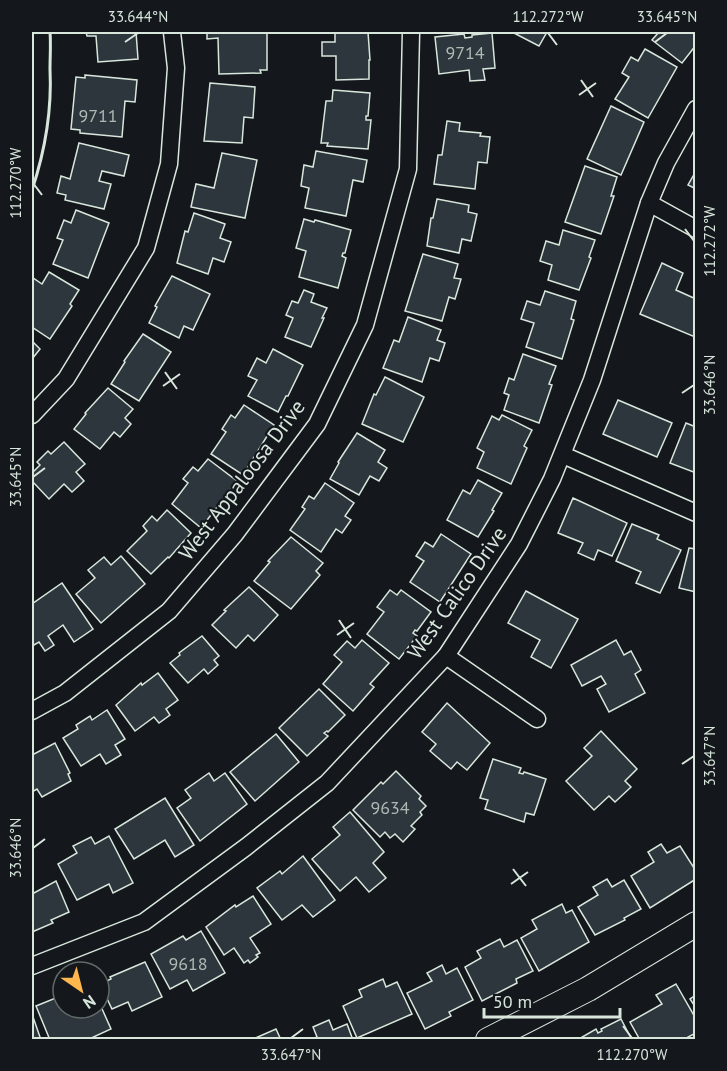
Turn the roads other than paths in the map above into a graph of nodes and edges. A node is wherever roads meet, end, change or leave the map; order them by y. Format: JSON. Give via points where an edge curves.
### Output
{"nodes":[{"id":1,"x":172,"y":32,"type":"edge"},
{"id":2,"x":411,"y":32,"type":"edge"},
{"id":3,"x":696,"y":108,"type":"edge"},
{"id":4,"x":649,"y":203,"type":"junction"},
{"id":5,"x":696,"y":229,"type":"edge"},
{"id":6,"x":32,"y":415,"type":"edge"},
{"id":7,"x":563,"y":455,"type":"junction"},
{"id":8,"x":696,"y":513,"type":"edge"},
{"id":9,"x":446,"y":656,"type":"junction"},
{"id":10,"x":32,"y":711,"type":"edge"},
{"id":11,"x":537,"y":719,"type":"dead end"},
{"id":12,"x":696,"y":924,"type":"edge"},
{"id":13,"x":32,"y":966,"type":"edge"},
{"id":14,"x":488,"y":1040,"type":"edge"}],
"edges":[{"from":1,"to":6,"type":"street","via":[[176,68],[169,164],[146,248],[66,379]]},
{"from":2,"to":10,"type":"street","name":"West Appaloosa Drive","via":[[408,169],[365,325],[317,424],[235,534],[169,610],[65,693]]},
{"from":3,"to":4,"type":"street","name":"West Calico Drive","via":[[670,153]]},
{"from":4,"to":5,"type":"street"},
{"from":4,"to":7,"type":"street","name":"West Calico Drive","via":[[592,380]]},
{"from":7,"to":8,"type":"street"},
{"from":7,"to":9,"type":"street","name":"West Calico Drive","via":[[519,544]]},
{"from":9,"to":11,"type":"street"},
{"from":9,"to":13,"type":"street","name":"West Calico Drive","via":[[327,783],[246,847],[144,922]]},
{"from":12,"to":14,"type":"street","via":[[588,989]]}]}
